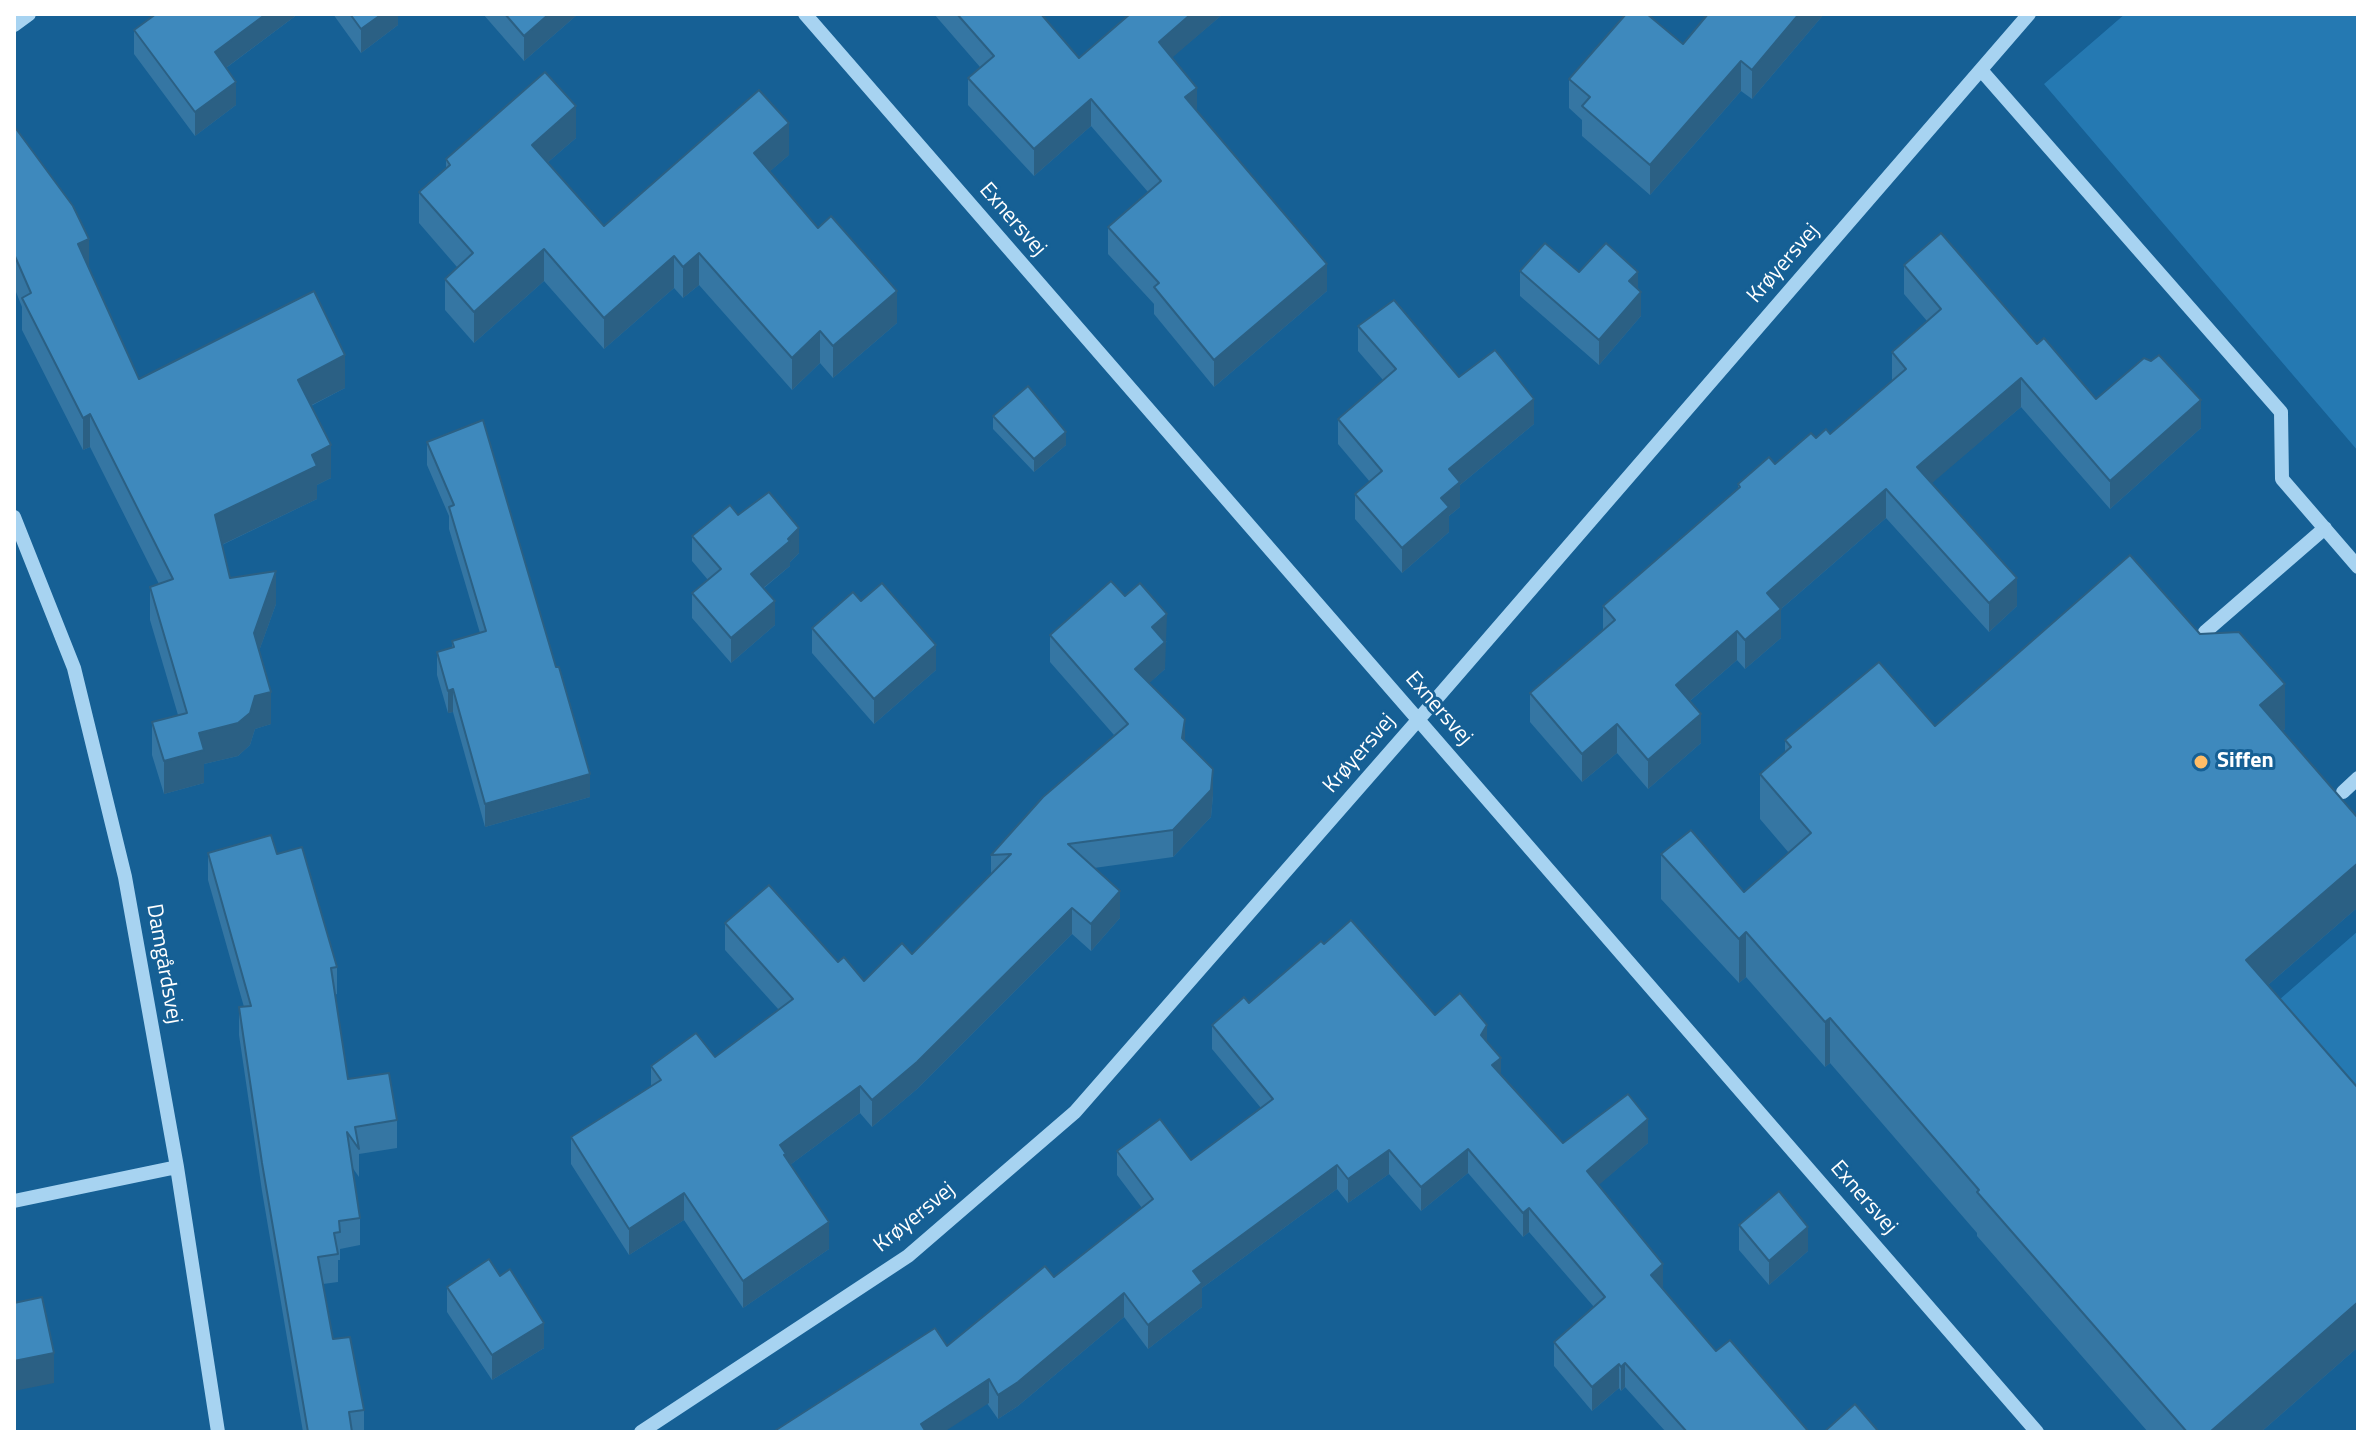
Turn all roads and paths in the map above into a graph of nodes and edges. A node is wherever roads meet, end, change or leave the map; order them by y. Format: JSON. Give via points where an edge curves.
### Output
{"nodes":[{"id":1,"x":29,"y":14,"type":"edge"},
{"id":2,"x":805,"y":14,"type":"edge"},
{"id":3,"x":2029,"y":14,"type":"edge"},
{"id":4,"x":14,"y":25,"type":"edge"},
{"id":5,"x":1981,"y":70,"type":"junction"},
{"id":6,"x":14,"y":517,"type":"edge"},
{"id":7,"x":2325,"y":528,"type":"junction"},
{"id":8,"x":2358,"y":567,"type":"edge"},
{"id":9,"x":2205,"y":632,"type":"edge"},
{"id":10,"x":1418,"y":720,"type":"junction"},
{"id":11,"x":2358,"y":778,"type":"edge"},
{"id":12,"x":2343,"y":792,"type":"dead end"},
{"id":13,"x":177,"y":1167,"type":"junction"},
{"id":14,"x":14,"y":1201,"type":"edge"},
{"id":15,"x":218,"y":1432,"type":"edge"},
{"id":16,"x":641,"y":1432,"type":"edge"},
{"id":17,"x":2037,"y":1432,"type":"edge"}],
"edges":[{"from":1,"to":4,"type":"street"},
{"from":2,"to":10,"type":"street","name":"Exnersvej"},
{"from":3,"to":5,"type":"street","name":"Krøyersvej"},
{"from":5,"to":7,"type":"street","via":[[2281,412],[2282,479]]},
{"from":5,"to":10,"type":"street","name":"Krøyersvej"},
{"from":6,"to":13,"type":"street","name":"Damgårdsvej","via":[[74,668],[125,877]]},
{"from":7,"to":8,"type":"street"},
{"from":7,"to":9,"type":"street"},
{"from":10,"to":16,"type":"street","name":"Krøyersvej","via":[[1075,1112],[908,1256]]},
{"from":10,"to":17,"type":"street","name":"Exnersvej"},
{"from":11,"to":12,"type":"street"},
{"from":13,"to":14,"type":"street"},
{"from":13,"to":15,"type":"street","name":"Damgårdsvej"}]}
